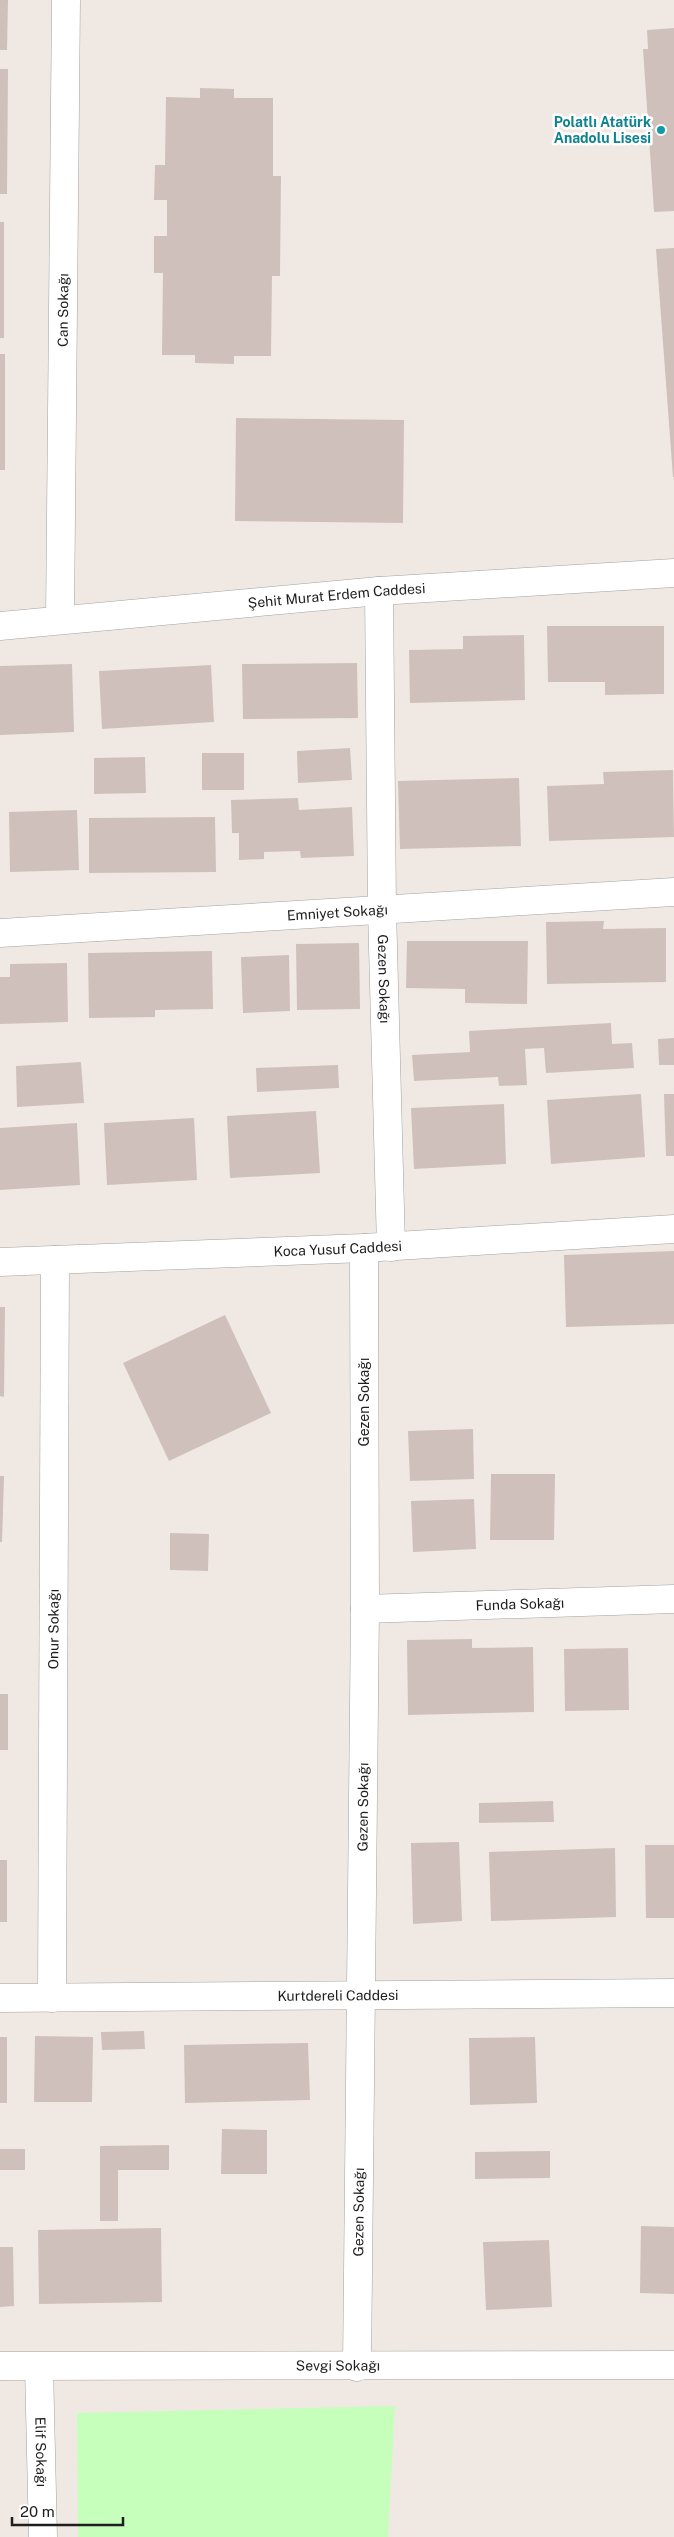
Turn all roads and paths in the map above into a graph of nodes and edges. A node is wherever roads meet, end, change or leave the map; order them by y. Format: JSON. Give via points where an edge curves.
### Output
{"nodes":[{"id":1,"x":66,"y":0,"type":"edge"},
{"id":2,"x":674,"y":573,"type":"edge"},
{"id":3,"x":379,"y":591,"type":"junction"},
{"id":4,"x":60,"y":620,"type":"junction"},
{"id":5,"x":0,"y":626,"type":"edge"},
{"id":6,"x":674,"y":892,"type":"edge"},
{"id":7,"x":382,"y":909,"type":"junction"},
{"id":8,"x":0,"y":933,"type":"edge"},
{"id":9,"x":674,"y":1229,"type":"edge"},
{"id":10,"x":391,"y":1247,"type":"junction"},
{"id":11,"x":364,"y":1248,"type":"junction"},
{"id":12,"x":55,"y":1260,"type":"junction"},
{"id":13,"x":0,"y":1262,"type":"edge"},
{"id":14,"x":674,"y":1599,"type":"edge"},
{"id":15,"x":365,"y":1609,"type":"junction"},
{"id":16,"x":674,"y":1993,"type":"edge"},
{"id":17,"x":360,"y":1995,"type":"junction"},
{"id":18,"x":0,"y":1998,"type":"edge"},
{"id":19,"x":52,"y":1998,"type":"junction"},
{"id":20,"x":674,"y":2365,"type":"edge"},
{"id":21,"x":0,"y":2366,"type":"edge"},
{"id":22,"x":357,"y":2367,"type":"junction"},
{"id":23,"x":39,"y":2368,"type":"junction"},
{"id":24,"x":43,"y":2537,"type":"edge"}],
"edges":[{"from":1,"to":4,"type":"street","name":"Can Sokağı"},
{"from":2,"to":3,"type":"street","name":"Şehit Murat Erdem Caddesi"},
{"from":3,"to":4,"type":"street","name":"Şehit Murat Erdem Caddesi"},
{"from":3,"to":7,"type":"street","name":"Gezen Sokağı"},
{"from":4,"to":5,"type":"street","name":"Şehit Murat Erdem Caddesi"},
{"from":6,"to":7,"type":"street","name":"Emniyet Sokağı"},
{"from":7,"to":8,"type":"street","name":"Emniyet Sokağı"},
{"from":7,"to":10,"type":"street","name":"Gezen Sokağı"},
{"from":9,"to":10,"type":"street","name":"Koca Yusuf Caddesi"},
{"from":10,"to":11,"type":"street","name":"Koca Yusuf Caddesi"},
{"from":11,"to":12,"type":"street","name":"Koca Yusuf Caddesi"},
{"from":11,"to":15,"type":"street","name":"Gezen Sokağı"},
{"from":12,"to":13,"type":"street","name":"Koca Yusuf Caddesi"},
{"from":12,"to":19,"type":"street","name":"Onur Sokağı"},
{"from":14,"to":15,"type":"street","name":"Funda Sokağı"},
{"from":15,"to":17,"type":"street","name":"Gezen Sokağı"},
{"from":16,"to":17,"type":"street","name":"Kurtdereli Caddesi"},
{"from":17,"to":19,"type":"street","name":"Kurtdereli Caddesi"},
{"from":17,"to":22,"type":"street","name":"Gezen Sokağı"},
{"from":18,"to":19,"type":"street","name":"Kurtdereli Caddesi"},
{"from":20,"to":22,"type":"street","name":"Sevgi Sokağı"},
{"from":21,"to":23,"type":"street","name":"Sevgi Sokağı"},
{"from":22,"to":23,"type":"street","name":"Sevgi Sokağı"},
{"from":23,"to":24,"type":"street","name":"Elif Sokağı"}]}
